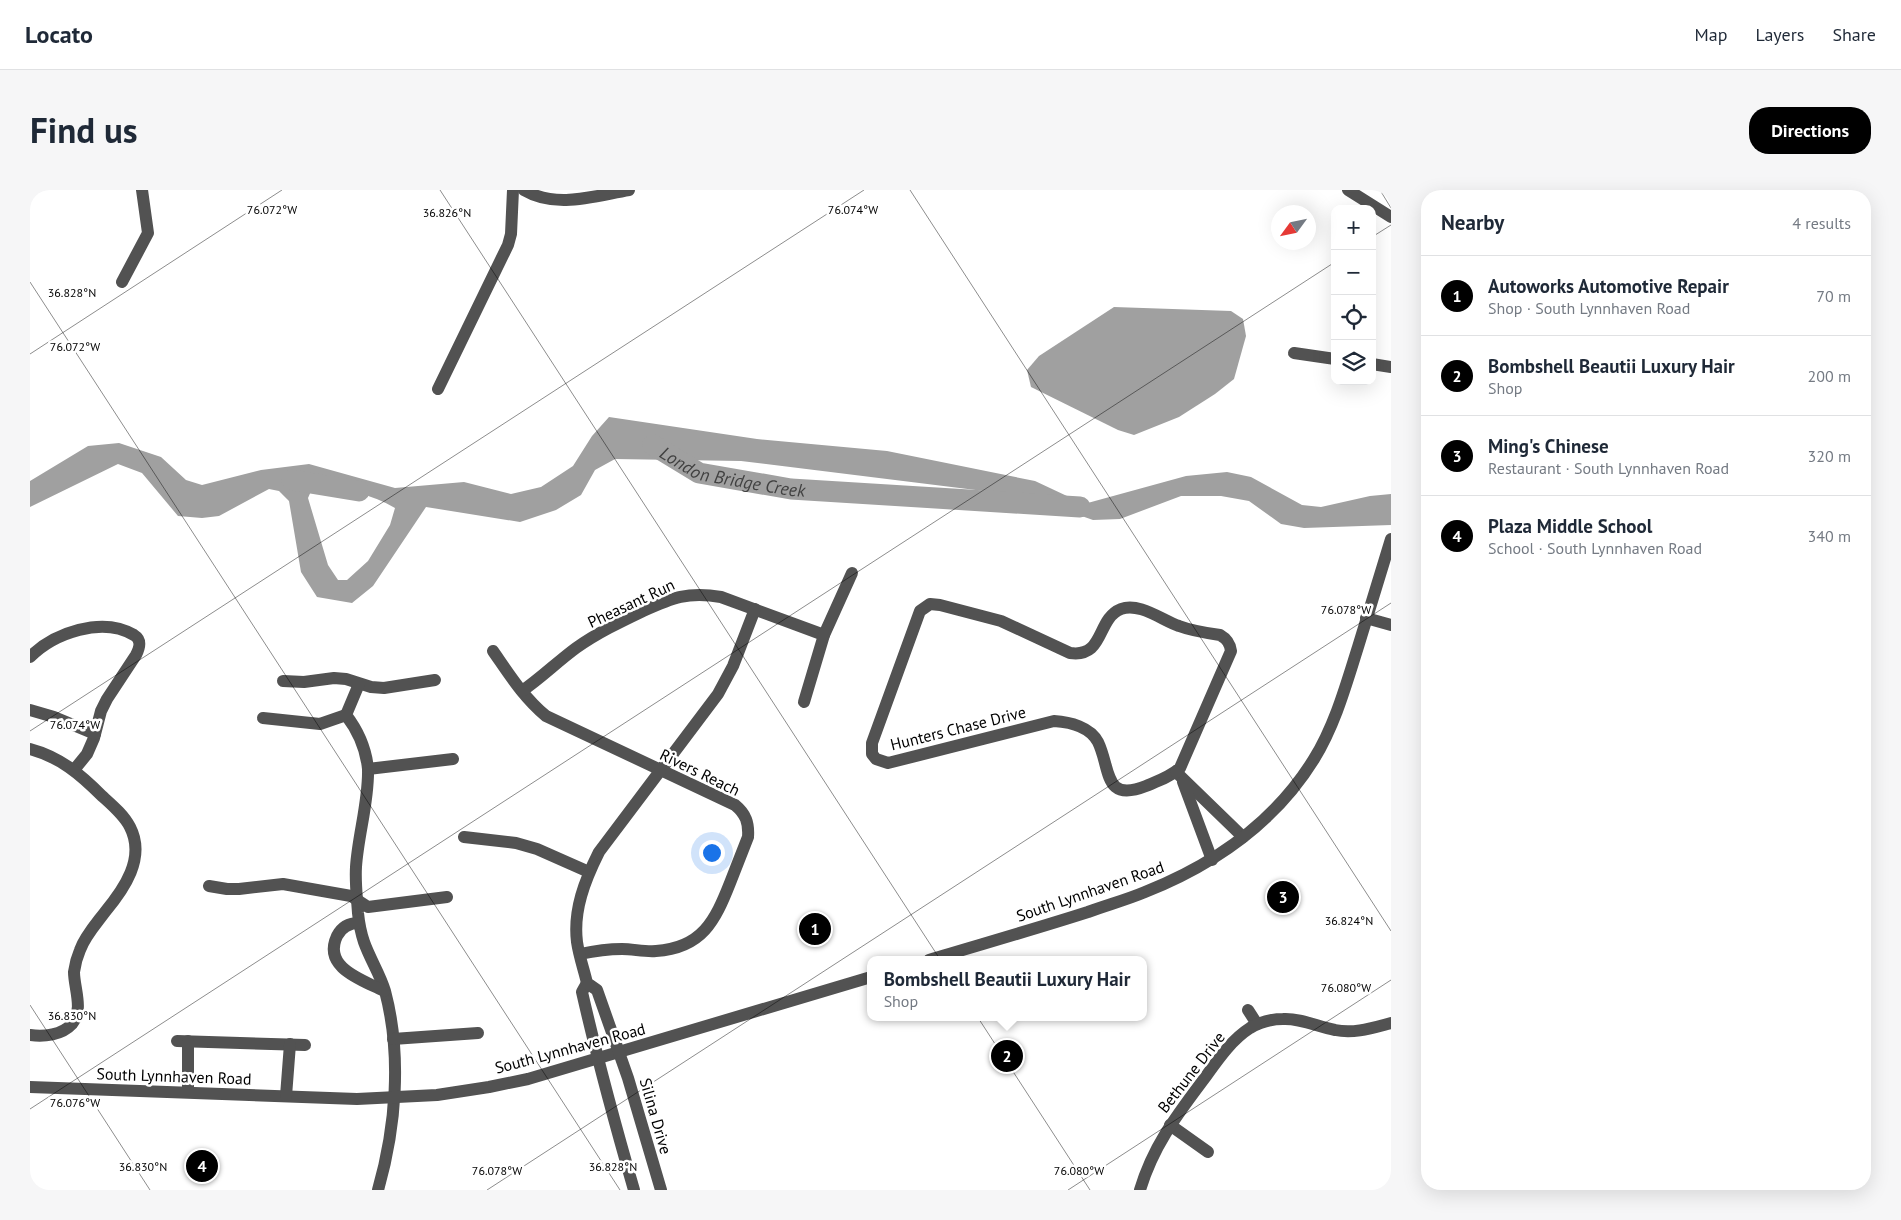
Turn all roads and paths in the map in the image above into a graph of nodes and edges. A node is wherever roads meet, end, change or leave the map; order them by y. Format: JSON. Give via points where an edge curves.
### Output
{"nodes":[{"id":1,"x":142,"y":190,"type":"edge"},
{"id":2,"x":513,"y":190,"type":"edge"},
{"id":3,"x":524,"y":190,"type":"edge"},
{"id":4,"x":630,"y":190,"type":"edge"},
{"id":5,"x":1348,"y":190,"type":"edge"},
{"id":6,"x":1391,"y":217,"type":"edge"},
{"id":7,"x":122,"y":282,"type":"dead end"},
{"id":8,"x":1294,"y":352,"type":"dead end"},
{"id":9,"x":1331,"y":357,"type":"edge"},
{"id":10,"x":1376,"y":365,"type":"edge"},
{"id":11,"x":1391,"y":367,"type":"edge"},
{"id":12,"x":438,"y":389,"type":"dead end"},
{"id":13,"x":1391,"y":538,"type":"edge"},
{"id":14,"x":852,"y":573,"type":"dead end"},
{"id":15,"x":755,"y":609,"type":"junction"},
{"id":16,"x":1366,"y":618,"type":"junction"},
{"id":17,"x":1391,"y":625,"type":"edge"},
{"id":18,"x":824,"y":634,"type":"junction"},
{"id":19,"x":493,"y":651,"type":"dead end"},
{"id":20,"x":30,"y":657,"type":"edge"},
{"id":21,"x":435,"y":680,"type":"dead end"},
{"id":22,"x":284,"y":681,"type":"dead end"},
{"id":23,"x":359,"y":684,"type":"junction"},
{"id":24,"x":522,"y":691,"type":"junction"},
{"id":25,"x":804,"y":702,"type":"dead end"},
{"id":26,"x":30,"y":710,"type":"edge"},
{"id":27,"x":346,"y":715,"type":"junction"},
{"id":28,"x":263,"y":718,"type":"dead end"},
{"id":29,"x":95,"y":734,"type":"junction"},
{"id":30,"x":30,"y":749,"type":"edge"},
{"id":31,"x":453,"y":759,"type":"dead end"},
{"id":32,"x":368,"y":769,"type":"junction"},
{"id":33,"x":74,"y":770,"type":"junction"},
{"id":34,"x":660,"y":770,"type":"junction"},
{"id":35,"x":1179,"y":774,"type":"junction"},
{"id":36,"x":464,"y":837,"type":"dead end"},
{"id":37,"x":1243,"y":837,"type":"junction"},
{"id":38,"x":1212,"y":860,"type":"junction"},
{"id":39,"x":589,"y":872,"type":"junction"},
{"id":40,"x":209,"y":886,"type":"dead end"},
{"id":41,"x":447,"y":897,"type":"dead end"},
{"id":42,"x":357,"y":899,"type":"junction"},
{"id":43,"x":359,"y":923,"type":"junction"},
{"id":44,"x":580,"y":954,"type":"junction"},
{"id":45,"x":942,"y":956,"type":"edge"},
{"id":46,"x":867,"y":979,"type":"edge"},
{"id":47,"x":587,"y":983,"type":"junction"},
{"id":48,"x":384,"y":991,"type":"junction"},
{"id":49,"x":1248,"y":1010,"type":"dead end"},
{"id":50,"x":1391,"y":1023,"type":"edge"},
{"id":51,"x":1257,"y":1024,"type":"junction"},
{"id":52,"x":478,"y":1033,"type":"dead end"},
{"id":53,"x":30,"y":1035,"type":"edge"},
{"id":54,"x":393,"y":1039,"type":"junction"},
{"id":55,"x":290,"y":1044,"type":"junction"},
{"id":56,"x":305,"y":1045,"type":"dead end"},
{"id":57,"x":619,"y":1052,"type":"junction"},
{"id":58,"x":598,"y":1060,"type":"junction"},
{"id":59,"x":30,"y":1087,"type":"edge"},
{"id":60,"x":188,"y":1092,"type":"junction"},
{"id":61,"x":286,"y":1096,"type":"junction"},
{"id":62,"x":393,"y":1098,"type":"junction"},
{"id":63,"x":1170,"y":1125,"type":"junction"},
{"id":64,"x":1208,"y":1152,"type":"dead end"},
{"id":65,"x":378,"y":1190,"type":"edge"},
{"id":66,"x":634,"y":1190,"type":"edge"},
{"id":67,"x":661,"y":1190,"type":"edge"},
{"id":68,"x":1140,"y":1190,"type":"edge"}],
"edges":[{"from":1,"to":7,"type":"street","via":[[148,233]]},
{"from":2,"to":12,"type":"street","via":[[508,245]]},
{"from":3,"to":4,"type":"street","via":[[556,201]]},
{"from":5,"to":6,"type":"street"},
{"from":8,"to":9,"type":"street"},
{"from":10,"to":11,"type":"street"},
{"from":13,"to":16,"type":"street","name":"South Lynnhaven Road"},
{"from":14,"to":18,"type":"street"},
{"from":15,"to":18,"type":"street","name":"Pheasant Run"},
{"from":15,"to":24,"type":"street","name":"Pheasant Run","via":[[706,594],[676,597],[593,636]]},
{"from":15,"to":34,"type":"street","via":[[733,666],[718,694]]},
{"from":16,"to":17,"type":"street"},
{"from":16,"to":37,"type":"street","name":"South Lynnhaven Road","via":[[1344,692],[1314,758],[1280,803]]},
{"from":18,"to":25,"type":"street"},
{"from":19,"to":24,"type":"street","name":"Rivers Reach"},
{"from":20,"to":29,"type":"street","via":[[49,642],[94,627],[121,628],[138,637],[140,647],[106,699]]},
{"from":21,"to":23,"type":"street","via":[[384,688]]},
{"from":22,"to":23,"type":"street","via":[[334,678]]},
{"from":23,"to":27,"type":"street"},
{"from":24,"to":34,"type":"street","name":"Rivers Reach","via":[[546,716]]},
{"from":26,"to":29,"type":"street"},
{"from":27,"to":28,"type":"street","via":[[320,724]]},
{"from":27,"to":32,"type":"street","via":[[362,741]]},
{"from":29,"to":33,"type":"street","via":[[87,754]]},
{"from":30,"to":33,"type":"street","via":[[52,756]]},
{"from":31,"to":32,"type":"street"},
{"from":32,"to":42,"type":"street","via":[[356,868]]},
{"from":33,"to":53,"type":"street","via":[[130,826],[135,846],[134,860],[125,887],[81,946],[74,973],[78,1002],[75,1020],[71,1026],[52,1035]]},
{"from":34,"to":39,"type":"street","via":[[612,833]]},
{"from":34,"to":44,"type":"street","name":"Rivers Reach","via":[[735,805],[746,818],[748,837],[718,913],[696,938],[669,950],[621,949]]},
{"from":35,"to":35,"type":"street","name":"Hunters Chase Drive","via":[[1230,656],[1230,644],[1220,636],[1179,627],[1140,608],[1131,607],[1123,608],[1108,618],[1092,648],[1078,654],[1001,621],[940,605],[924,607],[871,747],[876,759],[888,763],[1065,722],[1094,737],[1109,780],[1120,790],[1134,791]]},
{"from":35,"to":37,"type":"street"},
{"from":35,"to":38,"type":"street"},
{"from":36,"to":39,"type":"street","via":[[538,849]]},
{"from":37,"to":38,"type":"street","name":"South Lynnhaven Road"},
{"from":38,"to":45,"type":"street","name":"South Lynnhaven Road","via":[[1144,893]]},
{"from":39,"to":44,"type":"street","via":[[579,904]]},
{"from":40,"to":42,"type":"street","via":[[239,889],[283,884]]},
{"from":41,"to":42,"type":"street","via":[[368,906]]},
{"from":42,"to":43,"type":"street"},
{"from":43,"to":48,"type":"street","via":[[364,944]]},
{"from":43,"to":48,"type":"street","via":[[351,923],[338,932],[336,960],[347,973]]},
{"from":44,"to":47,"type":"street"},
{"from":46,"to":57,"type":"street","name":"South Lynnhaven Road"},
{"from":47,"to":57,"type":"street","name":"Silina Drive","via":[[597,990]]},
{"from":47,"to":58,"type":"street","via":[[582,992]]},
{"from":48,"to":54,"type":"street"},
{"from":49,"to":51,"type":"street"},
{"from":50,"to":51,"type":"street","name":"Bethune Drive","via":[[1349,1032],[1284,1019]]},
{"from":51,"to":63,"type":"street","name":"Bethune Drive","via":[[1221,1056]]},
{"from":52,"to":54,"type":"street"},
{"from":54,"to":62,"type":"street"},
{"from":55,"to":56,"type":"street"},
{"from":55,"to":60,"type":"street","via":[[182,1041]]},
{"from":55,"to":61,"type":"street"},
{"from":57,"to":58,"type":"street","name":"South Lynnhaven Road"},
{"from":57,"to":67,"type":"street","name":"Silina Drive"},
{"from":58,"to":62,"type":"street","name":"South Lynnhaven Road","via":[[498,1086]]},
{"from":58,"to":66,"type":"street"},
{"from":59,"to":60,"type":"street","name":"South Lynnhaven Road"},
{"from":60,"to":61,"type":"street","name":"South Lynnhaven Road"},
{"from":61,"to":62,"type":"street","name":"South Lynnhaven Road"},
{"from":62,"to":65,"type":"street","via":[[390,1141]]},
{"from":63,"to":64,"type":"street"},
{"from":63,"to":68,"type":"street","name":"Bethune Drive","via":[[1156,1148]]}]}
